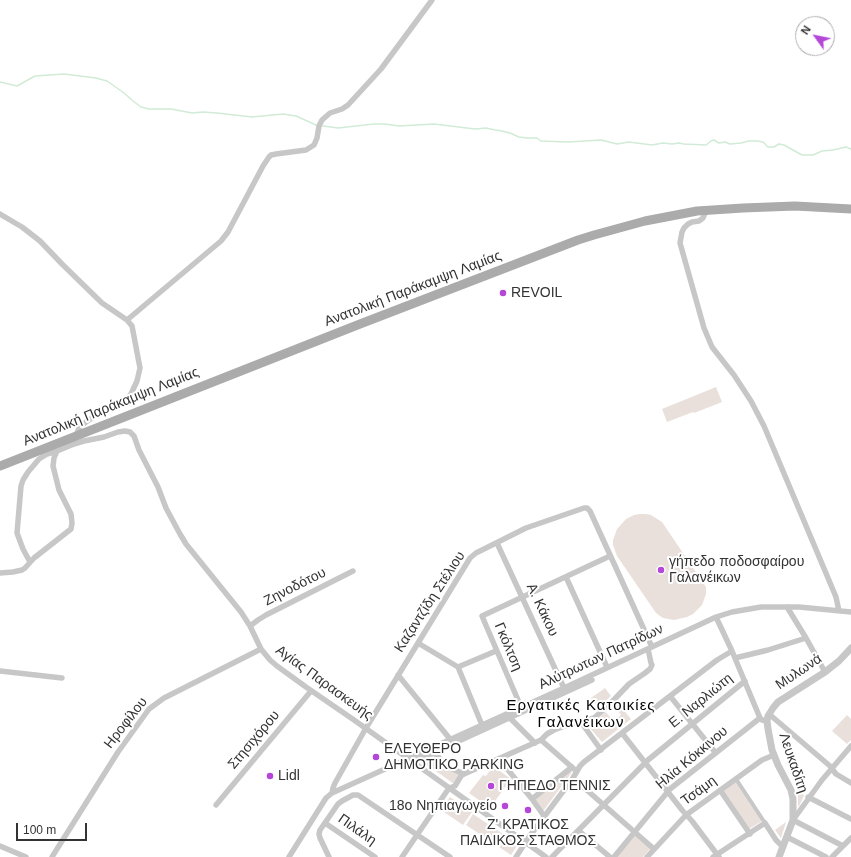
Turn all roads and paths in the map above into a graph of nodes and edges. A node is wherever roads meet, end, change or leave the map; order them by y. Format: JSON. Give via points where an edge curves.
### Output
{"nodes":[{"id":1,"x":432,"y":0,"type":"edge"},
{"id":2,"x":851,"y":209,"type":"edge"},
{"id":3,"x":706,"y":211,"type":"junction"},
{"id":4,"x":0,"y":214,"type":"edge"},
{"id":5,"x":127,"y":320,"type":"junction"},
{"id":6,"x":76,"y":436,"type":"junction"},
{"id":7,"x":57,"y":449,"type":"junction"},
{"id":8,"x":0,"y":466,"type":"edge"},
{"id":9,"x":498,"y":542,"type":"junction"},
{"id":10,"x":610,"y":556,"type":"junction"},
{"id":11,"x":30,"y":562,"type":"junction"},
{"id":12,"x":352,"y":571,"type":"dead end"},
{"id":13,"x":0,"y":573,"type":"edge"},
{"id":14,"x":566,"y":577,"type":"junction"},
{"id":15,"x":522,"y":596,"type":"junction"},
{"id":16,"x":787,"y":607,"type":"junction"},
{"id":17,"x":839,"y":611,"type":"junction"},
{"id":18,"x":851,"y":612,"type":"edge"},
{"id":19,"x":716,"y":617,"type":"junction"},
{"id":20,"x":250,"y":626,"type":"junction"},
{"id":21,"x":806,"y":638,"type":"junction"},
{"id":22,"x":418,"y":643,"type":"junction"},
{"id":23,"x":650,"y":648,"type":"junction"},
{"id":24,"x":851,"y":648,"type":"edge"},
{"id":25,"x":261,"y":649,"type":"junction"},
{"id":26,"x":496,"y":651,"type":"junction"},
{"id":27,"x":732,"y":651,"type":"junction"},
{"id":28,"x":735,"y":658,"type":"junction"},
{"id":29,"x":458,"y":667,"type":"junction"},
{"id":30,"x":607,"y":667,"type":"junction"},
{"id":31,"x":0,"y":671,"type":"edge"},
{"id":32,"x":825,"y":672,"type":"junction"},
{"id":33,"x":398,"y":675,"type":"junction"},
{"id":34,"x":62,"y":678,"type":"dead end"},
{"id":35,"x":592,"y":680,"type":"dead end"},
{"id":36,"x":745,"y":681,"type":"junction"},
{"id":37,"x":564,"y":688,"type":"junction"},
{"id":38,"x":311,"y":691,"type":"junction"},
{"id":39,"x":670,"y":696,"type":"junction"},
{"id":40,"x":521,"y":707,"type":"junction"},
{"id":41,"x":510,"y":718,"type":"junction"},
{"id":42,"x":760,"y":718,"type":"junction"},
{"id":43,"x":768,"y":718,"type":"junction"},
{"id":44,"x":581,"y":722,"type":"junction"},
{"id":45,"x":692,"y":723,"type":"junction"},
{"id":46,"x":482,"y":725,"type":"junction"},
{"id":47,"x":366,"y":728,"type":"junction"},
{"id":48,"x":622,"y":733,"type":"junction"},
{"id":49,"x":450,"y":739,"type":"junction"},
{"id":50,"x":541,"y":740,"type":"junction"},
{"id":51,"x":535,"y":742,"type":"junction"},
{"id":52,"x":851,"y":746,"type":"edge"},
{"id":53,"x":601,"y":750,"type":"junction"},
{"id":54,"x":434,"y":752,"type":"junction"},
{"id":55,"x":715,"y":752,"type":"junction"},
{"id":56,"x":774,"y":755,"type":"junction"},
{"id":57,"x":407,"y":758,"type":"junction"},
{"id":58,"x":499,"y":759,"type":"junction"},
{"id":59,"x":412,"y":762,"type":"junction"},
{"id":60,"x":645,"y":763,"type":"junction"},
{"id":61,"x":832,"y":768,"type":"junction"},
{"id":62,"x":575,"y":769,"type":"junction"},
{"id":63,"x":464,"y":774,"type":"junction"},
{"id":64,"x":573,"y":778,"type":"junction"},
{"id":65,"x":736,"y":779,"type":"junction"},
{"id":66,"x":851,"y":783,"type":"edge"},
{"id":67,"x":449,"y":788,"type":"junction"},
{"id":68,"x":720,"y":790,"type":"junction"},
{"id":69,"x":332,"y":792,"type":"junction"},
{"id":70,"x":668,"y":792,"type":"junction"},
{"id":71,"x":808,"y":797,"type":"junction"},
{"id":72,"x":532,"y":799,"type":"junction"},
{"id":73,"x":216,"y":805,"type":"dead end"},
{"id":74,"x":604,"y":805,"type":"junction"},
{"id":75,"x":686,"y":815,"type":"junction"},
{"id":76,"x":544,"y":816,"type":"junction"},
{"id":77,"x":851,"y":819,"type":"edge"},
{"id":78,"x":792,"y":820,"type":"junction"},
{"id":79,"x":325,"y":823,"type":"junction"},
{"id":80,"x":765,"y":823,"type":"junction"},
{"id":81,"x":579,"y":831,"type":"junction"},
{"id":82,"x":635,"y":832,"type":"junction"},
{"id":83,"x":750,"y":834,"type":"junction"},
{"id":84,"x":417,"y":835,"type":"junction"},
{"id":85,"x":786,"y":837,"type":"junction"},
{"id":86,"x":851,"y":838,"type":"edge"},
{"id":87,"x":525,"y":842,"type":"junction"},
{"id":88,"x":0,"y":846,"type":"edge"},
{"id":89,"x":843,"y":846,"type":"junction"},
{"id":90,"x":783,"y":847,"type":"junction"},
{"id":91,"x":654,"y":849,"type":"junction"},
{"id":92,"x":716,"y":856,"type":"edge"},
{"id":93,"x":26,"y":857,"type":"edge"},
{"id":94,"x":52,"y":857,"type":"edge"},
{"id":95,"x":289,"y":857,"type":"edge"},
{"id":96,"x":329,"y":857,"type":"edge"},
{"id":97,"x":375,"y":857,"type":"edge"},
{"id":98,"x":402,"y":857,"type":"edge"},
{"id":99,"x":450,"y":857,"type":"edge"},
{"id":100,"x":516,"y":857,"type":"edge"},
{"id":101,"x":546,"y":857,"type":"edge"},
{"id":102,"x":552,"y":857,"type":"edge"},
{"id":103,"x":610,"y":857,"type":"edge"},
{"id":104,"x":614,"y":857,"type":"edge"},
{"id":105,"x":647,"y":857,"type":"edge"},
{"id":106,"x":779,"y":857,"type":"edge"},
{"id":107,"x":826,"y":857,"type":"edge"},
{"id":108,"x":832,"y":857,"type":"edge"}],
"edges":[{"from":1,"to":5,"type":"street","via":[[381,69],[348,105],[322,120],[314,145],[306,150],[269,157],[221,241]]},
{"from":2,"to":3,"type":"main road","name":"Ανατολική Παράκαμψη Λαμίας","via":[[795,206]]},
{"from":3,"to":6,"type":"main road","name":"Ανατολική Παράκαμψη Λαμίας","via":[[645,221],[578,240]]},
{"from":3,"to":17,"type":"street","via":[[704,218],[684,228],[680,243],[704,328],[712,347],[734,375],[764,426],[836,597]]},
{"from":4,"to":5,"type":"street","via":[[40,241],[102,303]]},
{"from":5,"to":6,"type":"street","via":[[132,326],[139,364],[139,373],[133,390],[126,400],[100,412],[86,422],[79,428]]},
{"from":6,"to":7,"type":"main road","name":"Ανατολική Παράκαμψη Λαμίας"},
{"from":7,"to":8,"type":"main road","name":"Ανατολική Παράκαμψη Λαμίας"},
{"from":7,"to":11,"type":"street","via":[[39,459],[22,482],[17,533]]},
{"from":7,"to":11,"type":"street","via":[[53,461],[54,471],[59,490],[71,514],[72,526]]},
{"from":7,"to":20,"type":"street","name":"Αγίας Παρασκευής","via":[[118,432],[132,433],[166,508],[186,544]]},
{"from":9,"to":10,"type":"street","name":"Καζαντζίδη Στέλιου","via":[[535,525],[587,508]]},
{"from":9,"to":15,"type":"street","name":"Α. Κάκου"},
{"from":9,"to":22,"type":"street","name":"Καζαντζίδη Στέλιου","via":[[470,558]]},
{"from":10,"to":14,"type":"street"},
{"from":10,"to":23,"type":"street"},
{"from":11,"to":13,"type":"street","via":[[22,570]]},
{"from":12,"to":20,"type":"street","name":"Ζηνοδότου","via":[[266,615]]},
{"from":14,"to":15,"type":"street"},
{"from":14,"to":30,"type":"street"},
{"from":15,"to":26,"type":"street","name":"Γκόλτση","via":[[482,617]]},
{"from":15,"to":37,"type":"street","name":"Α. Κάκου"},
{"from":16,"to":17,"type":"street","name":"Αλύτρωτων Πατρίδων"},
{"from":16,"to":19,"type":"street","name":"Αλύτρωτων Πατρίδων","via":[[756,608]]},
{"from":16,"to":21,"type":"street"},
{"from":17,"to":18,"type":"street","name":"Αλύτρωτων Πατρίδων"},
{"from":19,"to":23,"type":"street","name":"Αλύτρωτων Πατρίδων"},
{"from":19,"to":27,"type":"street"},
{"from":20,"to":25,"type":"street","name":"Αγίας Παρασκευής"},
{"from":21,"to":28,"type":"street"},
{"from":21,"to":32,"type":"street"},
{"from":22,"to":29,"type":"street"},
{"from":22,"to":33,"type":"street","name":"Καζαντζίδη Στέλιου"},
{"from":23,"to":30,"type":"street","name":"Αλύτρωτων Πατρίδων"},
{"from":23,"to":44,"type":"street","via":[[652,665],[648,671],[629,684],[594,718]]},
{"from":24,"to":32,"type":"street","name":"Μυλωνά"},
{"from":25,"to":38,"type":"street","name":"Αγίας Παρασκευής","via":[[277,666]]},
{"from":25,"to":94,"type":"street","name":"Ηροφίλου","via":[[177,690],[151,706],[118,752]]},
{"from":26,"to":29,"type":"street"},
{"from":26,"to":40,"type":"street","name":"Γκόλτση"},
{"from":27,"to":28,"type":"street"},
{"from":27,"to":39,"type":"street"},
{"from":28,"to":36,"type":"street"},
{"from":29,"to":46,"type":"street"},
{"from":30,"to":37,"type":"street","name":"Αλύτρωτων Πατρίδων"},
{"from":31,"to":34,"type":"street"},
{"from":32,"to":43,"type":"street","name":"Μυλωνά","via":[[778,702]]},
{"from":33,"to":47,"type":"street","name":"Καζαντζίδη Στέλιου"},
{"from":33,"to":49,"type":"street"},
{"from":35,"to":41,"type":"street"},
{"from":36,"to":42,"type":"street"},
{"from":36,"to":45,"type":"street","name":"Ε. Ναρλιώτη"},
{"from":37,"to":40,"type":"street","name":"Αλύτρωτων Πατρίδων"},
{"from":38,"to":47,"type":"street","name":"Αγίας Παρασκευής"},
{"from":38,"to":73,"type":"street","name":"Στησιχόρου"},
{"from":39,"to":45,"type":"street"},
{"from":39,"to":48,"type":"street"},
{"from":40,"to":46,"type":"street","name":"Αλύτρωτων Πατρίδων"},
{"from":41,"to":51,"type":"street"},
{"from":41,"to":54,"type":"street"},
{"from":42,"to":43,"type":"street","name":"Λευκαδίτη"},
{"from":42,"to":55,"type":"street","name":"Ηλία Κόκκινου"},
{"from":43,"to":56,"type":"street","name":"Λευκαδίτη","via":[[770,743]]},
{"from":43,"to":61,"type":"street"},
{"from":44,"to":50,"type":"street","via":[[554,730]]},
{"from":44,"to":53,"type":"street"},
{"from":45,"to":55,"type":"street"},
{"from":45,"to":60,"type":"street","name":"Ε. Ναρλιώτη"},
{"from":46,"to":49,"type":"street","name":"Αλύτρωτων Πατρίδων"},
{"from":47,"to":57,"type":"street","name":"Αγίας Παρασκευής"},
{"from":47,"to":69,"type":"street","name":"Καζαντζίδη Στέλιου"},
{"from":48,"to":53,"type":"street"},
{"from":48,"to":60,"type":"street"},
{"from":49,"to":57,"type":"street","name":"Αλύτρωτων Πατρίδων"},
{"from":50,"to":51,"type":"street"},
{"from":50,"to":62,"type":"street"},
{"from":51,"to":58,"type":"street"},
{"from":52,"to":61,"type":"street"},
{"from":53,"to":62,"type":"street"},
{"from":54,"to":59,"type":"street"},
{"from":54,"to":63,"type":"street","via":[[446,766]]},
{"from":55,"to":70,"type":"street","name":"Ηλία Κόκκινου"},
{"from":56,"to":65,"type":"street","name":"Τσάμη"},
{"from":56,"to":78,"type":"street","name":"Λευκαδίτη","via":[[792,794]]},
{"from":57,"to":59,"type":"street","name":"Αγίας Παρασκευής"},
{"from":57,"to":69,"type":"street","name":"Αλύτρωτων Πατρίδων"},
{"from":58,"to":63,"type":"street"},
{"from":58,"to":72,"type":"street"},
{"from":59,"to":67,"type":"street","name":"Αγίας Παρασκευής"},
{"from":60,"to":70,"type":"street"},
{"from":60,"to":74,"type":"street","name":"Ε. Ναρλιώτη"},
{"from":61,"to":66,"type":"street","via":[[836,774]]},
{"from":61,"to":71,"type":"street"},
{"from":62,"to":64,"type":"street"},
{"from":62,"to":72,"type":"street"},
{"from":63,"to":67,"type":"street","via":[[455,786]]},
{"from":64,"to":74,"type":"street"},
{"from":64,"to":76,"type":"street"},
{"from":65,"to":68,"type":"street","name":"Τσάμη"},
{"from":65,"to":80,"type":"street"},
{"from":67,"to":84,"type":"street"},
{"from":67,"to":87,"type":"street","name":"Αγίας Παρασκευής"},
{"from":68,"to":75,"type":"street","name":"Τσάμη"},
{"from":68,"to":83,"type":"street"},
{"from":69,"to":95,"type":"street","name":"Αλύτρωτων Πατρίδων"},
{"from":70,"to":75,"type":"street"},
{"from":70,"to":82,"type":"street","name":"Ηλία Κόκκινου"},
{"from":71,"to":77,"type":"street"},
{"from":71,"to":78,"type":"street"},
{"from":72,"to":76,"type":"street"},
{"from":74,"to":81,"type":"street","name":"Ε. Ναρλιώτη"},
{"from":74,"to":82,"type":"street"},
{"from":75,"to":91,"type":"street","name":"Τσάμη"},
{"from":75,"to":92,"type":"street"},
{"from":76,"to":87,"type":"street"},
{"from":78,"to":85,"type":"street","name":"Λευκαδίτη"},
{"from":78,"to":89,"type":"street"},
{"from":79,"to":84,"type":"street","via":[[342,800],[358,795]]},
{"from":79,"to":96,"type":"street","via":[[319,834]]},
{"from":79,"to":97,"type":"street","name":"Πιλάλη"},
{"from":80,"to":83,"type":"street"},
{"from":80,"to":90,"type":"street"},
{"from":81,"to":102,"type":"street","name":"Ε. Ναρλιώτη"},
{"from":81,"to":103,"type":"street"},
{"from":82,"to":91,"type":"street"},
{"from":82,"to":104,"type":"street","name":"Ηλία Κόκκινου"},
{"from":83,"to":92,"type":"street"},
{"from":84,"to":98,"type":"street"},
{"from":84,"to":99,"type":"street"},
{"from":85,"to":90,"type":"street","name":"Λευκαδίτη"},
{"from":85,"to":107,"type":"street"},
{"from":86,"to":89,"type":"street"},
{"from":87,"to":100,"type":"street"},
{"from":87,"to":101,"type":"street","name":"Αγίας Παρασκευής"},
{"from":88,"to":93,"type":"street"},
{"from":89,"to":108,"type":"street"},
{"from":90,"to":106,"type":"street","name":"Λευκαδίτη"},
{"from":91,"to":105,"type":"street","name":"Τσάμη"}]}
